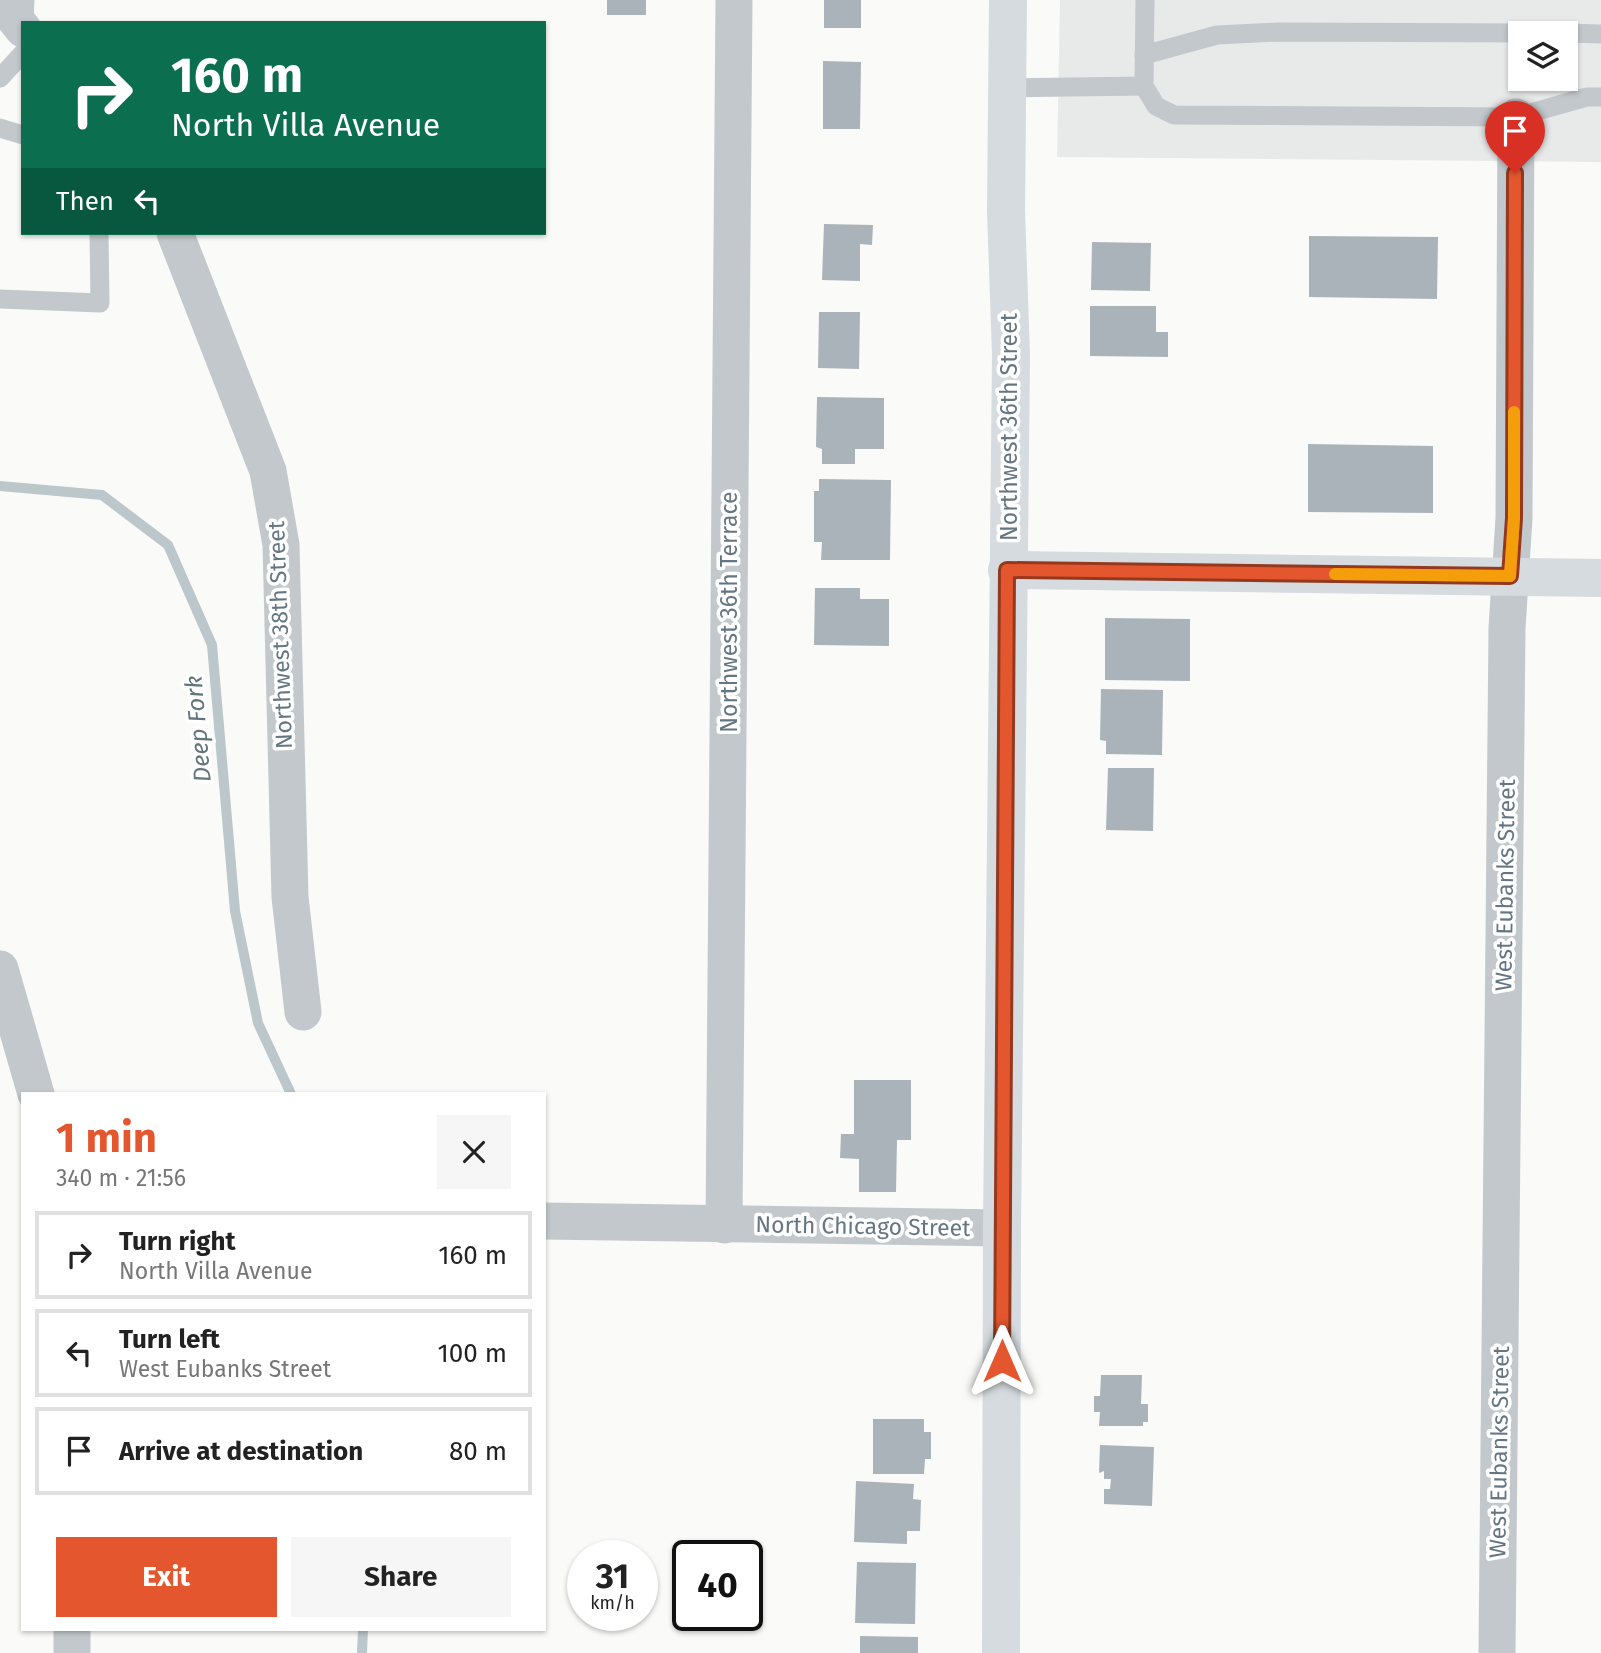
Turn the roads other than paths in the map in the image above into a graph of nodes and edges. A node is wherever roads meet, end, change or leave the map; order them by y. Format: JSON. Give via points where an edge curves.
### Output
{"nodes":[{"id":1,"x":16,"y":0,"type":"edge"},
{"id":2,"x":734,"y":0,"type":"edge"},
{"id":3,"x":1008,"y":0,"type":"edge"},
{"id":4,"x":1145,"y":0,"type":"edge"},
{"id":5,"x":21,"y":26,"type":"edge"},
{"id":6,"x":1508,"y":33,"type":"edge"},
{"id":7,"x":1578,"y":33,"type":"edge"},
{"id":8,"x":1601,"y":34,"type":"edge"},
{"id":9,"x":21,"y":55,"type":"edge"},
{"id":10,"x":1144,"y":55,"type":"junction"},
{"id":11,"x":0,"y":78,"type":"edge"},
{"id":12,"x":1144,"y":86,"type":"junction"},
{"id":13,"x":1007,"y":88,"type":"junction"},
{"id":14,"x":1601,"y":97,"type":"edge"},
{"id":15,"x":1516,"y":117,"type":"junction"},
{"id":16,"x":0,"y":128,"type":"edge"},
{"id":17,"x":21,"y":134,"type":"edge"},
{"id":18,"x":99,"y":235,"type":"edge"},
{"id":19,"x":176,"y":235,"type":"edge"},
{"id":20,"x":0,"y":299,"type":"edge"},
{"id":21,"x":1007,"y":570,"type":"junction"},
{"id":22,"x":1510,"y":576,"type":"junction"},
{"id":23,"x":1601,"y":578,"type":"edge"},
{"id":24,"x":0,"y":969,"type":"edge"},
{"id":25,"x":303,"y":1012,"type":"dead end"},
{"id":26,"x":35,"y":1092,"type":"edge"},
{"id":27,"x":546,"y":1221,"type":"edge"},
{"id":28,"x":724,"y":1224,"type":"junction"},
{"id":29,"x":1002,"y":1228,"type":"junction"},
{"id":30,"x":72,"y":1631,"type":"edge"},
{"id":31,"x":72,"y":1653,"type":"edge"},
{"id":32,"x":1001,"y":1653,"type":"edge"},
{"id":33,"x":1497,"y":1653,"type":"edge"}],
"edges":[{"from":1,"to":5,"type":"street","via":[[15,19]]},
{"from":2,"to":28,"type":"street","name":"Northwest 36th Terrace"},
{"from":3,"to":13,"type":"street","name":"Northwest 36th Street"},
{"from":4,"to":10,"type":"lane"},
{"from":6,"to":10,"type":"lane","via":[[1278,32],[1217,36]]},
{"from":7,"to":8,"type":"lane"},
{"from":9,"to":11,"type":"lane"},
{"from":10,"to":12,"type":"lane"},
{"from":12,"to":13,"type":"lane"},
{"from":12,"to":15,"type":"lane","via":[[1156,106],[1174,115]]},
{"from":13,"to":21,"type":"street","name":"Northwest 36th Street","via":[[1011,355]]},
{"from":14,"to":15,"type":"lane"},
{"from":15,"to":22,"type":"street","name":"West Eubanks Street"},
{"from":16,"to":17,"type":"lane"},
{"from":18,"to":20,"type":"lane","via":[[100,303]]},
{"from":19,"to":25,"type":"street","name":"Northwest 38th Street","via":[[268,471],[281,545],[290,897]]},
{"from":21,"to":22,"type":"street"},
{"from":21,"to":29,"type":"street","name":"Northwest 36th Street"},
{"from":22,"to":23,"type":"street"},
{"from":22,"to":33,"type":"street","name":"West Eubanks Street"},
{"from":24,"to":26,"type":"street"},
{"from":27,"to":28,"type":"street","name":"North Chicago Street"},
{"from":28,"to":29,"type":"street","name":"North Chicago Street"},
{"from":29,"to":32,"type":"street","name":"Northwest 36th Street"},
{"from":30,"to":31,"type":"street"}]}
